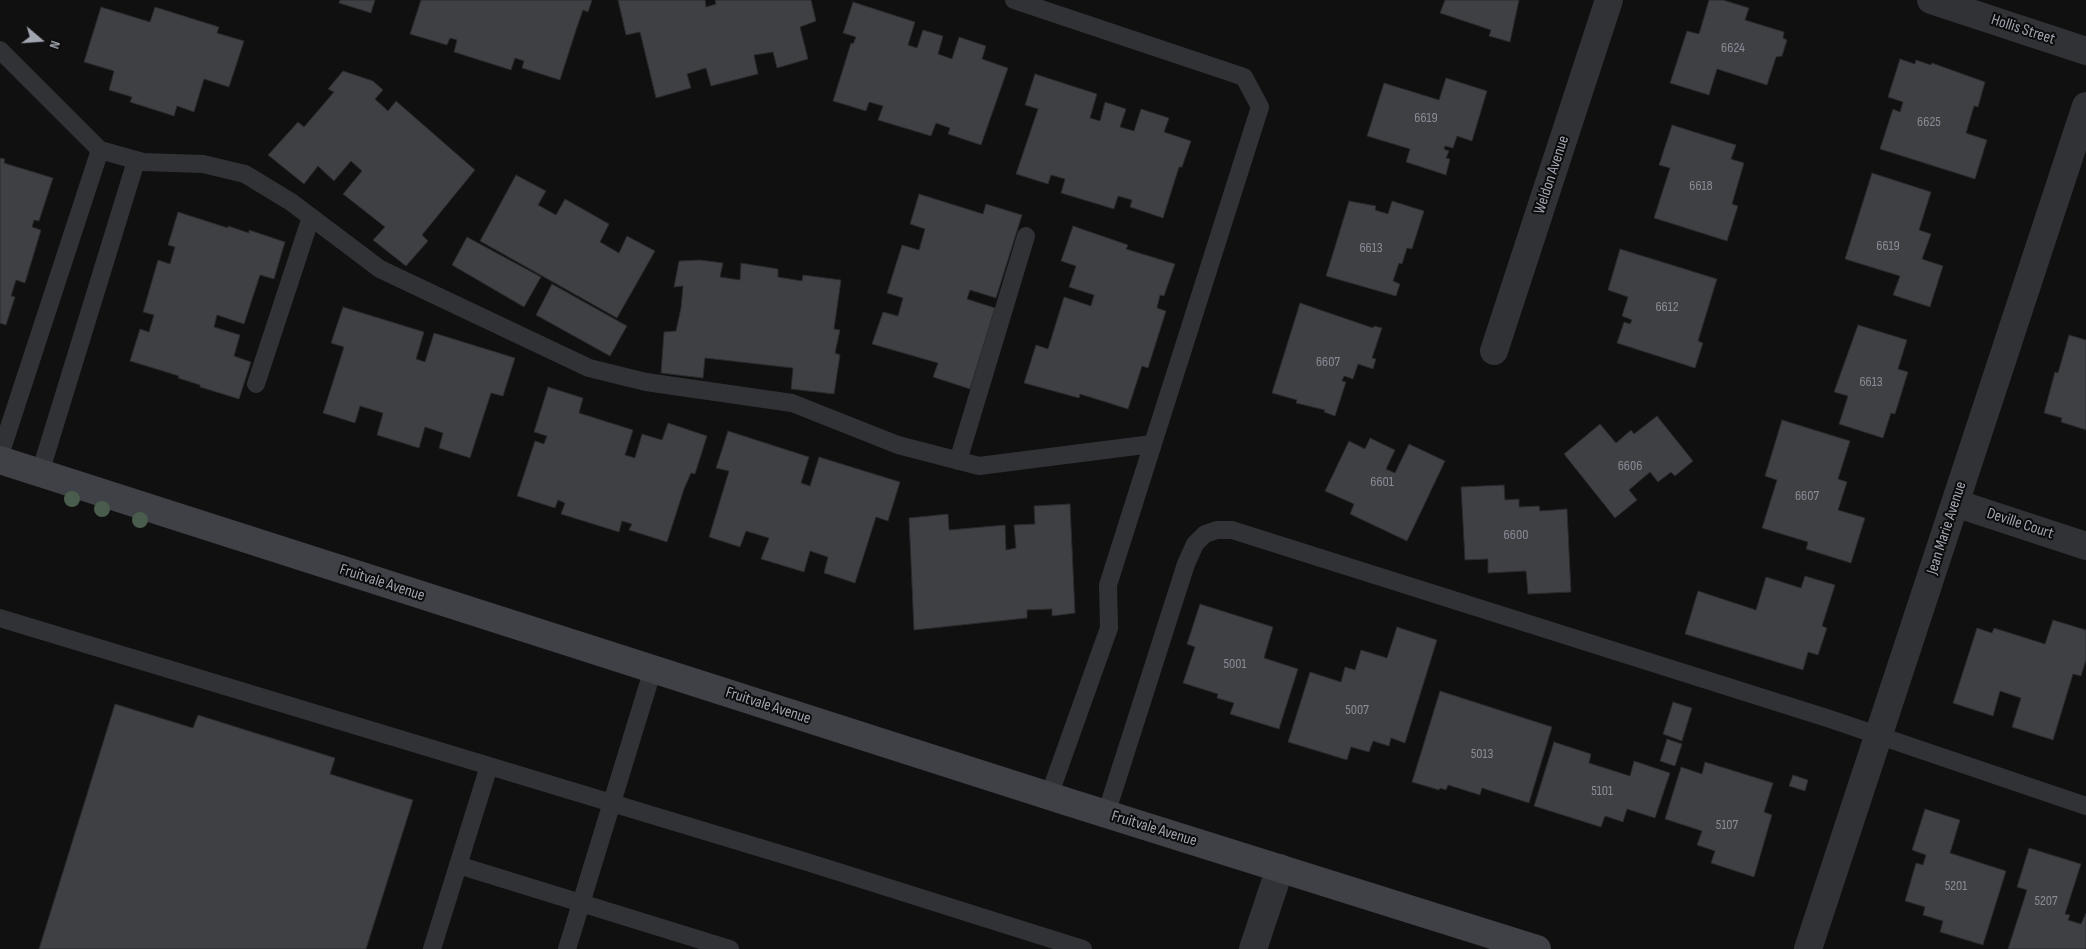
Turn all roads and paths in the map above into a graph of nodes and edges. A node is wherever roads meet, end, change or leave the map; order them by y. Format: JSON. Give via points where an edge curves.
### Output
{"nodes":[{"id":1,"x":1014,"y":0,"type":"edge"},
{"id":2,"x":1609,"y":0,"type":"edge"},
{"id":3,"x":1931,"y":0,"type":"edge"},
{"id":4,"x":0,"y":50,"type":"edge"},
{"id":5,"x":2086,"y":51,"type":"edge"},
{"id":6,"x":2086,"y":106,"type":"edge"},
{"id":7,"x":100,"y":150,"type":"junction"},
{"id":8,"x":136,"y":161,"type":"junction"},
{"id":9,"x":311,"y":217,"type":"junction"},
{"id":10,"x":1026,"y":236,"type":"dead end"},
{"id":11,"x":1494,"y":351,"type":"dead end"},
{"id":12,"x":256,"y":384,"type":"dead end"},
{"id":13,"x":1152,"y":444,"type":"junction"},
{"id":14,"x":0,"y":455,"type":"edge"},
{"id":15,"x":0,"y":460,"type":"edge"},
{"id":16,"x":958,"y":461,"type":"junction"},
{"id":17,"x":40,"y":473,"type":"junction"},
{"id":18,"x":1955,"y":503,"type":"junction"},
{"id":19,"x":2086,"y":546,"type":"edge"},
{"id":20,"x":0,"y":618,"type":"edge"},
{"id":21,"x":653,"y":669,"type":"junction"},
{"id":22,"x":1878,"y":736,"type":"junction"},
{"id":23,"x":489,"y":766,"type":"junction"},
{"id":24,"x":1049,"y":796,"type":"junction"},
{"id":25,"x":612,"y":804,"type":"junction"},
{"id":26,"x":2086,"y":806,"type":"edge"},
{"id":27,"x":1106,"y":814,"type":"junction"},
{"id":28,"x":458,"y":865,"type":"junction"},
{"id":29,"x":1280,"y":868,"type":"junction"},
{"id":30,"x":581,"y":903,"type":"junction"},
{"id":31,"x":432,"y":949,"type":"edge"},
{"id":32,"x":567,"y":949,"type":"edge"},
{"id":33,"x":730,"y":949,"type":"edge"},
{"id":34,"x":1083,"y":949,"type":"edge"},
{"id":35,"x":1253,"y":949,"type":"edge"},
{"id":36,"x":1537,"y":949,"type":"edge"},
{"id":37,"x":1808,"y":949,"type":"edge"}],
"edges":[{"from":1,"to":13,"type":"lane","via":[[1244,77],[1260,107]]},
{"from":2,"to":11,"type":"street","name":"Weldon Avenue"},
{"from":3,"to":5,"type":"street","name":"Hollis Street"},
{"from":4,"to":7,"type":"lane"},
{"from":6,"to":18,"type":"street","name":"Jean Marie Avenue"},
{"from":7,"to":8,"type":"lane"},
{"from":7,"to":14,"type":"lane"},
{"from":8,"to":9,"type":"lane","via":[[203,164],[245,174]]},
{"from":8,"to":17,"type":"lane"},
{"from":9,"to":12,"type":"lane"},
{"from":9,"to":16,"type":"lane","via":[[380,269],[589,368],[646,382],[792,404],[898,445]]},
{"from":10,"to":16,"type":"lane"},
{"from":13,"to":16,"type":"lane","via":[[980,466]]},
{"from":13,"to":24,"type":"lane","via":[[1108,585],[1109,628]]},
{"from":15,"to":17,"type":"main road","name":"Fruitvale Avenue"},
{"from":17,"to":21,"type":"main road","name":"Fruitvale Avenue"},
{"from":18,"to":19,"type":"street","name":"Deville Court"},
{"from":18,"to":22,"type":"street","name":"Jean Marie Avenue"},
{"from":20,"to":23,"type":"lane"},
{"from":21,"to":24,"type":"main road","name":"Fruitvale Avenue"},
{"from":21,"to":25,"type":"lane"},
{"from":22,"to":26,"type":"lane"},
{"from":22,"to":27,"type":"lane","via":[[1232,530],[1217,530],[1205,534],[1195,544],[1186,564]]},
{"from":22,"to":37,"type":"street","name":"Jean Marie Avenue"},
{"from":23,"to":25,"type":"lane"},
{"from":23,"to":28,"type":"lane"},
{"from":24,"to":27,"type":"main road","name":"Fruitvale Avenue"},
{"from":25,"to":30,"type":"lane"},
{"from":25,"to":34,"type":"lane"},
{"from":27,"to":29,"type":"main road","name":"Fruitvale Avenue"},
{"from":28,"to":30,"type":"lane"},
{"from":28,"to":31,"type":"lane"},
{"from":29,"to":35,"type":"street"},
{"from":29,"to":36,"type":"main road","name":"Fruitvale Avenue"},
{"from":30,"to":32,"type":"lane"},
{"from":30,"to":33,"type":"lane"}]}
